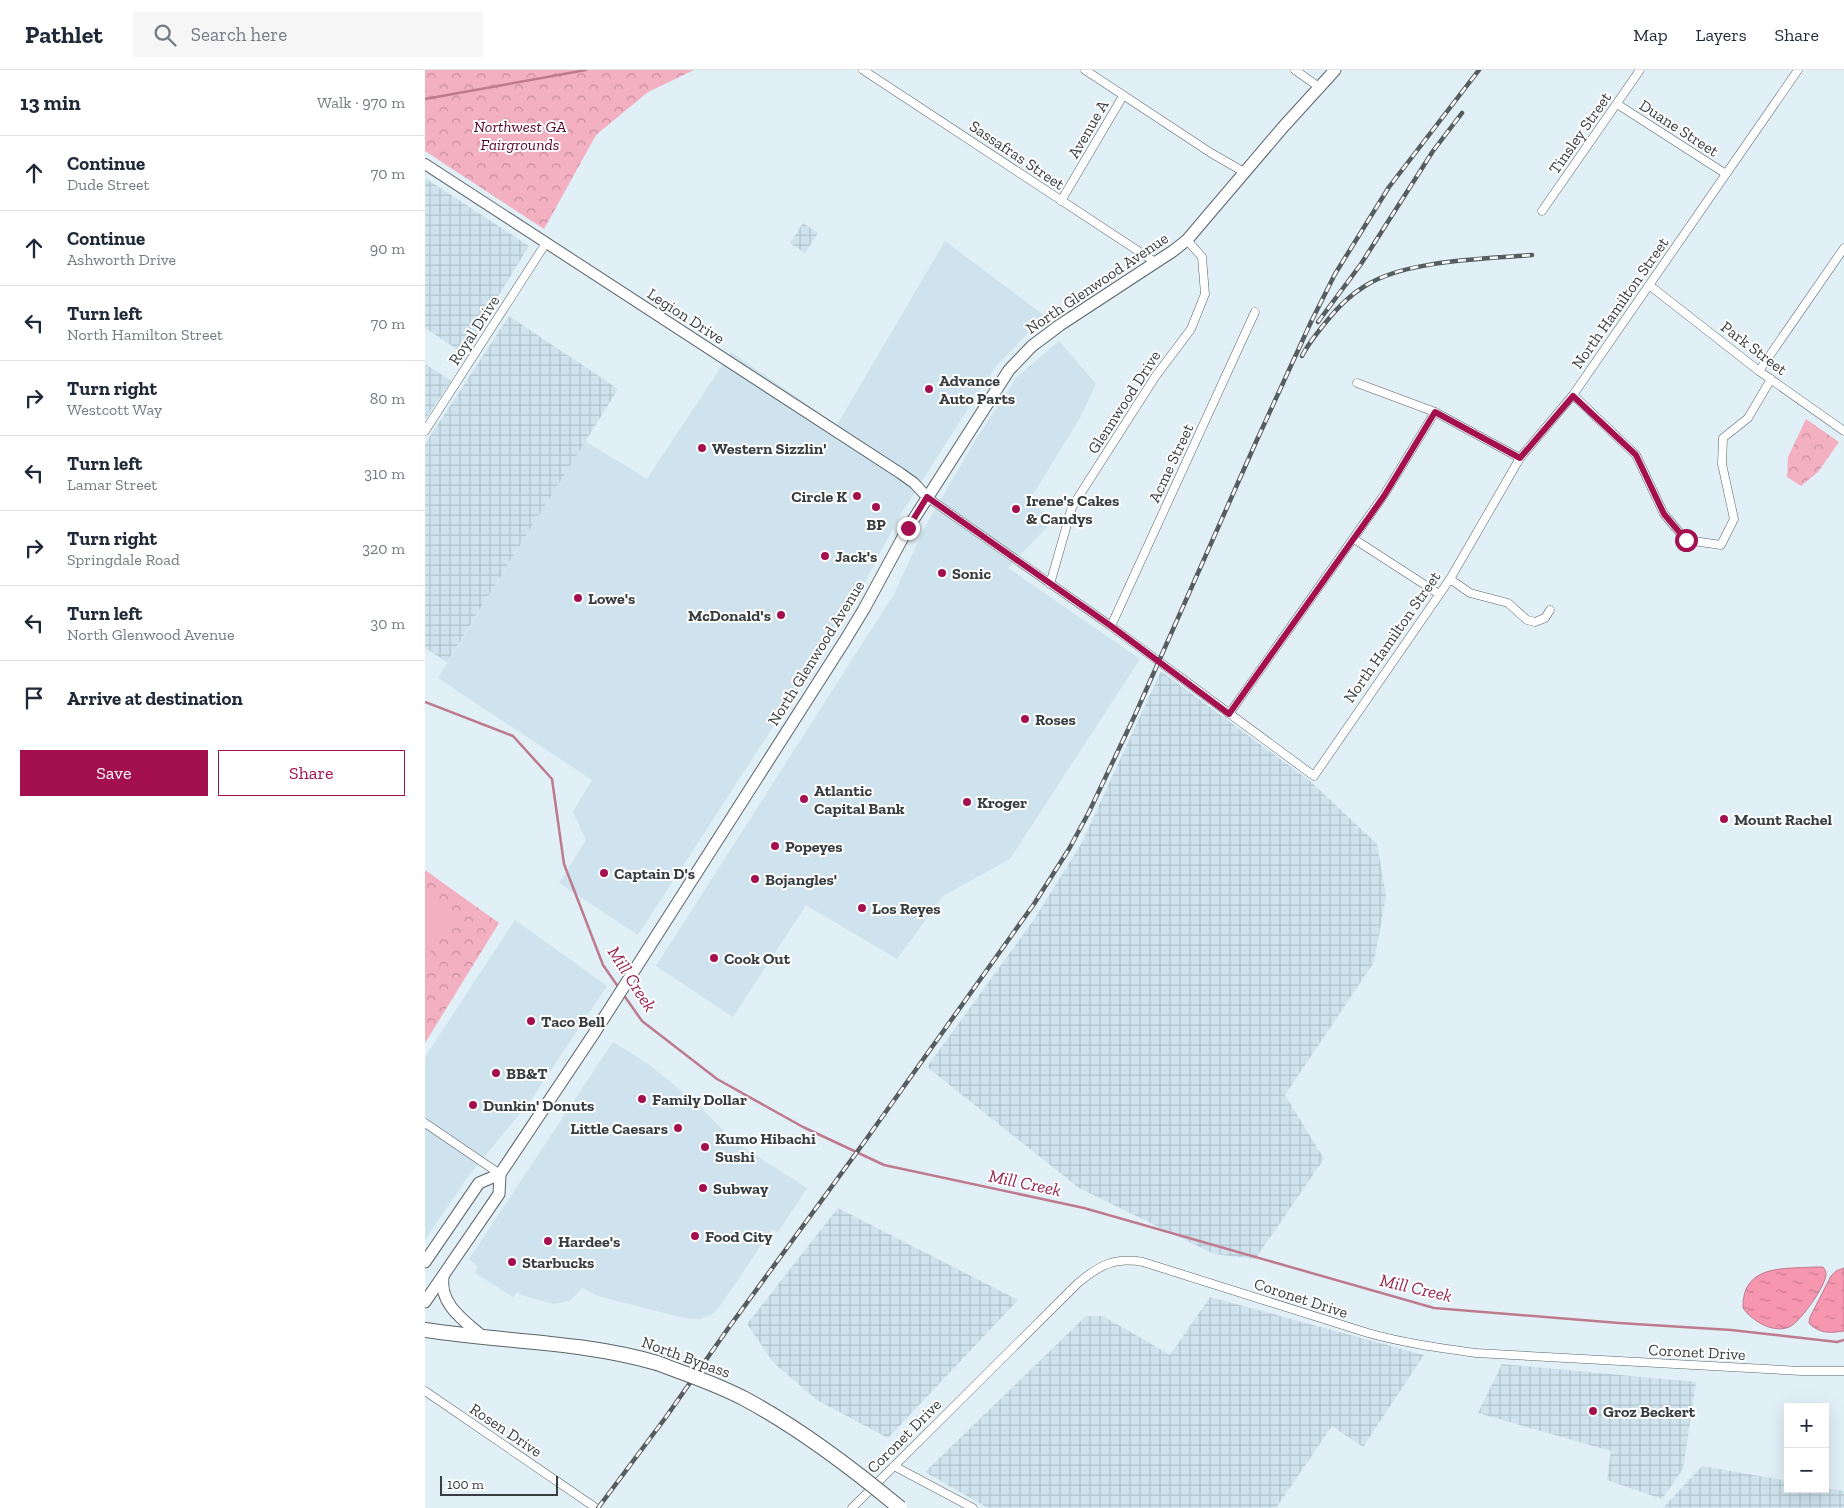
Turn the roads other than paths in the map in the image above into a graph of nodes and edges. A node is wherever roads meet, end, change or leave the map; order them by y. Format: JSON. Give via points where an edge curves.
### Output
{"nodes":[{"id":1,"x":863,"y":70,"type":"edge"},
{"id":2,"x":1085,"y":70,"type":"edge"},
{"id":3,"x":1295,"y":70,"type":"edge"},
{"id":4,"x":1335,"y":70,"type":"edge"},
{"id":5,"x":1640,"y":70,"type":"edge"},
{"id":6,"x":1798,"y":70,"type":"edge"},
{"id":7,"x":1319,"y":86,"type":"junction"},
{"id":8,"x":1123,"y":96,"type":"junction"},
{"id":9,"x":1617,"y":104,"type":"junction"},
{"id":10,"x":425,"y":164,"type":"edge"},
{"id":11,"x":1244,"y":172,"type":"junction"},
{"id":12,"x":1726,"y":174,"type":"junction"},
{"id":13,"x":1061,"y":201,"type":"junction"},
{"id":14,"x":1542,"y":211,"type":"dead end"},
{"id":15,"x":1187,"y":240,"type":"junction"},
{"id":16,"x":545,"y":243,"type":"junction"},
{"id":17,"x":1844,"y":248,"type":"edge"},
{"id":18,"x":1155,"y":262,"type":"junction"},
{"id":19,"x":1649,"y":285,"type":"junction"},
{"id":20,"x":1255,"y":312,"type":"dead end"},
{"id":21,"x":1759,"y":371,"type":"junction"},
{"id":22,"x":1771,"y":379,"type":"junction"},
{"id":23,"x":1357,"y":384,"type":"dead end"},
{"id":24,"x":1573,"y":396,"type":"junction"},
{"id":25,"x":1435,"y":412,"type":"junction"},
{"id":26,"x":1843,"y":428,"type":"edge"},
{"id":27,"x":425,"y":431,"type":"edge"},
{"id":28,"x":1520,"y":458,"type":"junction"},
{"id":29,"x":927,"y":497,"type":"junction"},
{"id":30,"x":1354,"y":539,"type":"junction"},
{"id":31,"x":1450,"y":579,"type":"junction"},
{"id":32,"x":1050,"y":584,"type":"junction"},
{"id":33,"x":1439,"y":594,"type":"junction"},
{"id":34,"x":1550,"y":610,"type":"dead end"},
{"id":35,"x":1111,"y":626,"type":"junction"},
{"id":36,"x":1229,"y":714,"type":"junction"},
{"id":37,"x":425,"y":1123,"type":"edge"},
{"id":38,"x":500,"y":1174,"type":"junction"},
{"id":39,"x":425,"y":1262,"type":"edge"},
{"id":40,"x":443,"y":1276,"type":"junction"},
{"id":41,"x":425,"y":1302,"type":"edge"},
{"id":42,"x":425,"y":1330,"type":"edge"},
{"id":43,"x":484,"y":1338,"type":"junction"},
{"id":44,"x":1844,"y":1371,"type":"edge"},
{"id":45,"x":425,"y":1391,"type":"edge"},
{"id":46,"x":894,"y":1466,"type":"junction"},
{"id":47,"x":596,"y":1508,"type":"edge"},
{"id":48,"x":852,"y":1508,"type":"edge"},
{"id":49,"x":900,"y":1508,"type":"edge"},
{"id":50,"x":973,"y":1508,"type":"edge"}],
"edges":[{"from":1,"to":13,"type":"street","name":"Sassafras Street"},
{"from":2,"to":8,"type":"street"},
{"from":3,"to":7,"type":"street"},
{"from":4,"to":7,"type":"main road","name":"North Glenwood Avenue"},
{"from":5,"to":9,"type":"street","name":"Tinsley Street"},
{"from":6,"to":12,"type":"street","name":"North Hamilton Street"},
{"from":7,"to":11,"type":"main road","name":"North Glenwood Avenue"},
{"from":8,"to":11,"type":"street"},
{"from":8,"to":13,"type":"street","name":"Avenue A"},
{"from":9,"to":12,"type":"street","name":"Duane Street"},
{"from":9,"to":14,"type":"street","name":"Tinsley Street"},
{"from":10,"to":16,"type":"street","name":"Legion Drive"},
{"from":11,"to":15,"type":"main road","name":"North Glenwood Avenue"},
{"from":12,"to":19,"type":"street","name":"North Hamilton Street"},
{"from":13,"to":18,"type":"street","name":"Sassafras Street"},
{"from":15,"to":18,"type":"main road","name":"North Glenwood Avenue"},
{"from":15,"to":32,"type":"street","name":"Glennwood Drive","via":[[1202,257],[1205,294],[1191,329],[1155,378],[1072,507]]},
{"from":16,"to":27,"type":"street","name":"Royal Drive"},
{"from":16,"to":29,"type":"street","name":"Legion Drive","via":[[899,473]]},
{"from":17,"to":21,"type":"street"},
{"from":18,"to":29,"type":"main road","name":"North Glenwood Avenue","via":[[1059,324],[1032,346],[1009,370]]},
{"from":19,"to":21,"type":"street","name":"Park Street"},
{"from":19,"to":24,"type":"street","name":"North Hamilton Street"},
{"from":20,"to":35,"type":"street","name":"Acme Street"},
{"from":21,"to":22,"type":"street","name":"Park Street"},
{"from":22,"to":24,"type":"street","via":[[1748,418],[1723,438],[1722,464],[1734,519],[1721,544],[1686,540],[1664,514],[1636,455]]},
{"from":22,"to":26,"type":"street","name":"Park Street"},
{"from":23,"to":25,"type":"street"},
{"from":24,"to":28,"type":"street","name":"North Hamilton Street"},
{"from":25,"to":28,"type":"street"},
{"from":25,"to":30,"type":"street"},
{"from":28,"to":31,"type":"street","name":"North Hamilton Street"},
{"from":29,"to":32,"type":"street"},
{"from":29,"to":38,"type":"main road","name":"North Glenwood Avenue","via":[[857,621],[593,1035]]},
{"from":30,"to":33,"type":"street"},
{"from":30,"to":36,"type":"street"},
{"from":31,"to":33,"type":"street","name":"North Hamilton Street"},
{"from":31,"to":34,"type":"street","via":[[1470,593],[1508,603],[1527,620],[1535,622],[1545,618]]},
{"from":32,"to":35,"type":"street"},
{"from":33,"to":36,"type":"street","name":"North Hamilton Street","via":[[1314,776]]},
{"from":35,"to":36,"type":"street"},
{"from":37,"to":38,"type":"street"},
{"from":38,"to":39,"type":"main road","via":[[479,1182]]},
{"from":38,"to":40,"type":"main road","name":"North Glenwood Avenue","via":[[499,1194]]},
{"from":40,"to":41,"type":"main road","name":"North Glenwood Avenue"},
{"from":40,"to":43,"type":"main road","via":[[445,1297],[453,1311]]},
{"from":42,"to":43,"type":"highway","name":"North Bypass"},
{"from":43,"to":49,"type":"highway","name":"North Bypass","bridge":true,"via":[[628,1355],[717,1386],[744,1398],[805,1435]]},
{"from":44,"to":46,"type":"street","name":"Coronet Drive","via":[[1792,1371],[1476,1352],[1401,1342],[1129,1259],[1093,1270],[1078,1283]]},
{"from":45,"to":47,"type":"street","name":"Rosen Drive"},
{"from":46,"to":48,"type":"street","name":"Coronet Drive"},
{"from":46,"to":50,"type":"street"}]}
